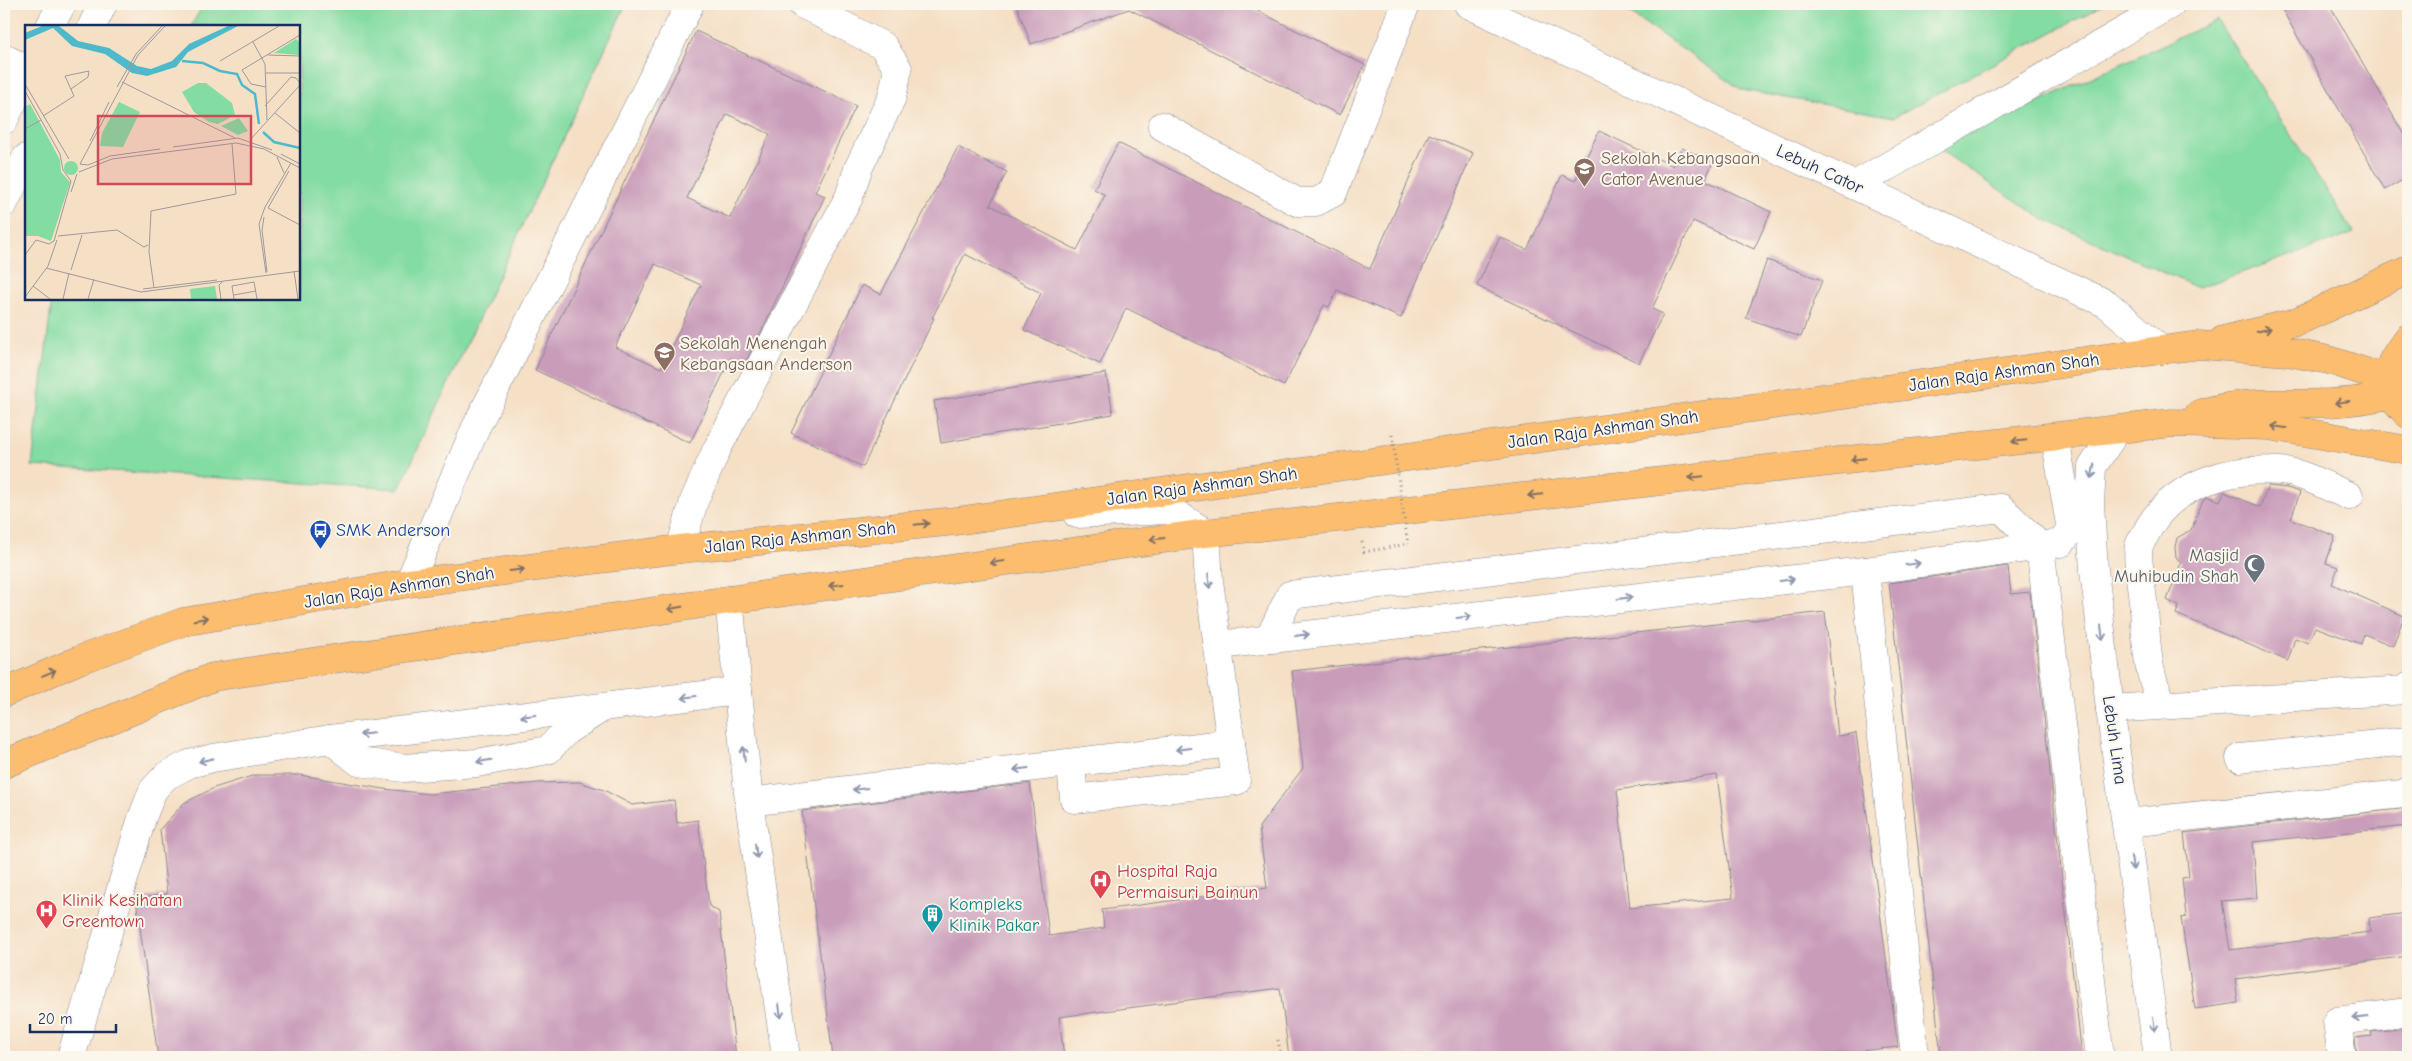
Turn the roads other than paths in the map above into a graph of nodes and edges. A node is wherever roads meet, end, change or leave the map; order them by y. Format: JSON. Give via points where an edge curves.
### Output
{"nodes":[{"id":1,"x":62,"y":4,"type":"edge"},
{"id":2,"x":102,"y":4,"type":"edge"},
{"id":3,"x":690,"y":4,"type":"edge"},
{"id":4,"x":802,"y":4,"type":"edge"},
{"id":5,"x":1406,"y":4,"type":"edge"},
{"id":6,"x":1468,"y":4,"type":"edge"},
{"id":7,"x":2171,"y":4,"type":"edge"},
{"id":8,"x":51,"y":25,"type":"edge"},
{"id":9,"x":92,"y":25,"type":"edge"},
{"id":10,"x":4,"y":58,"type":"edge"},
{"id":11,"x":25,"y":68,"type":"edge"},
{"id":12,"x":25,"y":77,"type":"edge"},
{"id":13,"x":4,"y":120,"type":"edge"},
{"id":14,"x":1162,"y":126,"type":"dead end"},
{"id":15,"x":25,"y":160,"type":"edge"},
{"id":16,"x":1856,"y":185,"type":"junction"},
{"id":17,"x":4,"y":202,"type":"edge"},
{"id":18,"x":2408,"y":270,"type":"edge"},
{"id":19,"x":2408,"y":338,"type":"edge"},
{"id":20,"x":2200,"y":345,"type":"junction"},
{"id":21,"x":2161,"y":350,"type":"junction"},
{"id":22,"x":2400,"y":393,"type":"edge"},
{"id":23,"x":2172,"y":424,"type":"junction"},
{"id":24,"x":2116,"y":430,"type":"junction"},
{"id":25,"x":2055,"y":437,"type":"junction"},
{"id":26,"x":2408,"y":450,"type":"edge"},
{"id":27,"x":2349,"y":496,"type":"dead end"},
{"id":28,"x":956,"y":521,"type":"junction"},
{"id":29,"x":1206,"y":532,"type":"junction"},
{"id":30,"x":2050,"y":545,"type":"junction"},
{"id":31,"x":680,"y":549,"type":"junction"},
{"id":32,"x":2094,"y":570,"type":"junction"},
{"id":33,"x":1865,"y":571,"type":"junction"},
{"id":34,"x":409,"y":583,"type":"junction"},
{"id":35,"x":729,"y":600,"type":"junction"},
{"id":36,"x":1269,"y":639,"type":"junction"},
{"id":37,"x":1219,"y":645,"type":"junction"},
{"id":38,"x":2408,"y":687,"type":"edge"},
{"id":39,"x":738,"y":691,"type":"junction"},
{"id":40,"x":4,"y":692,"type":"edge"},
{"id":41,"x":2164,"y":705,"type":"junction"},
{"id":42,"x":605,"y":707,"type":"junction"},
{"id":43,"x":2110,"y":708,"type":"junction"},
{"id":44,"x":330,"y":739,"type":"junction"},
{"id":45,"x":2408,"y":741,"type":"edge"},
{"id":46,"x":1231,"y":743,"type":"junction"},
{"id":47,"x":2240,"y":758,"type":"dead end"},
{"id":48,"x":1071,"y":763,"type":"junction"},
{"id":49,"x":4,"y":764,"type":"edge"},
{"id":50,"x":2408,"y":791,"type":"edge"},
{"id":51,"x":749,"y":802,"type":"junction"},
{"id":52,"x":2127,"y":823,"type":"junction"},
{"id":53,"x":2408,"y":1012,"type":"edge"},
{"id":54,"x":71,"y":1057,"type":"edge"},
{"id":55,"x":786,"y":1057,"type":"edge"},
{"id":56,"x":1915,"y":1057,"type":"edge"},
{"id":57,"x":2100,"y":1057,"type":"edge"},
{"id":58,"x":2158,"y":1057,"type":"edge"},
{"id":59,"x":2342,"y":1057,"type":"edge"}],
"edges":[{"from":1,"to":8,"type":"street"},
{"from":2,"to":9,"type":"street"},
{"from":3,"to":34,"type":"street","via":[[476,427]]},
{"from":4,"to":31,"type":"street","via":[[883,46],[898,69],[892,97],[858,169],[849,197],[717,449],[694,502]]},
{"from":5,"to":14,"type":"street","via":[[1333,193],[1316,202],[1297,202]]},
{"from":6,"to":16,"type":"street","name":"Lebuh Cator"},
{"from":7,"to":16,"type":"street"},
{"from":10,"to":11,"type":"street"},
{"from":12,"to":13,"type":"street"},
{"from":15,"to":17,"type":"street"},
{"from":16,"to":21,"type":"street","name":"Lebuh Cator","via":[[2107,304]]},
{"from":20,"to":18,"type":"main road","one_way":true,"via":[[2296,322]]},
{"from":19,"to":22,"type":"main road","via":[[2392,362]]},
{"from":20,"to":21,"type":"main road","name":"Jalan Raja Ashman Shah"},
{"from":20,"to":22,"type":"main road","name":"Jalan Raja Ashman Shah","via":[[2288,352],[2329,360]]},
{"from":21,"to":28,"type":"main road","name":"Jalan Raja Ashman Shah"},
{"from":22,"to":23,"type":"main road","one_way":true,"via":[[2331,403],[2250,404],[2212,409]]},
{"from":23,"to":24,"type":"main road"},
{"from":26,"to":23,"type":"main road","one_way":true,"via":[[2269,426]]},
{"from":24,"to":25,"type":"main road"},
{"from":24,"to":32,"type":"street","name":"Lebuh Lima","one_way":true,"via":[[2092,468],[2090,504]]},
{"from":25,"to":29,"type":"main road","one_way":true},
{"from":25,"to":30,"type":"street","via":[[2071,530]]},
{"from":27,"to":41,"type":"street","via":[[2291,472],[2248,470],[2204,480],[2172,498],[2162,509],[2151,522],[2139,547],[2148,666],[2154,688]]},
{"from":28,"to":29,"type":"street","via":[[1170,510]]},
{"from":31,"to":28,"type":"main road","name":"Jalan Raja Ashman Shah","one_way":true},
{"from":29,"to":35,"type":"main road","one_way":true},
{"from":29,"to":37,"type":"street","one_way":true,"via":[[1209,581]]},
{"from":30,"to":32,"type":"street"},
{"from":33,"to":30,"type":"street","one_way":true},
{"from":30,"to":36,"type":"street","via":[[2001,508],[1290,595]]},
{"from":30,"to":57,"type":"street"},
{"from":34,"to":31,"type":"main road","name":"Jalan Raja Ashman Shah","one_way":true},
{"from":32,"to":43,"type":"street","name":"Lebuh Lima","one_way":true},
{"from":36,"to":33,"type":"street","one_way":true},
{"from":33,"to":56,"type":"street"},
{"from":40,"to":34,"type":"main road","name":"Jalan Raja Ashman Shah","one_way":true,"via":[[183,622]]},
{"from":35,"to":39,"type":"street"},
{"from":35,"to":49,"type":"main road","one_way":true,"via":[[213,678]]},
{"from":36,"to":37,"type":"street"},
{"from":37,"to":46,"type":"street"},
{"from":38,"to":41,"type":"street","via":[[2406,690]]},
{"from":39,"to":42,"type":"street","one_way":true},
{"from":51,"to":39,"type":"street","one_way":true},
{"from":41,"to":43,"type":"street"},
{"from":42,"to":44,"type":"street","one_way":true},
{"from":42,"to":44,"type":"street","one_way":true,"via":[[566,732],[548,750],[477,763],[404,768],[359,762]]},
{"from":43,"to":52,"type":"street","name":"Lebuh Lima"},
{"from":44,"to":54,"type":"street","one_way":true,"via":[[189,764],[166,776],[153,790]]},
{"from":45,"to":47,"type":"street"},
{"from":46,"to":48,"type":"street","one_way":true},
{"from":46,"to":48,"type":"street","via":[[1236,781],[1074,799]]},
{"from":48,"to":51,"type":"street","one_way":true},
{"from":50,"to":52,"type":"street"},
{"from":51,"to":55,"type":"street","one_way":true},
{"from":52,"to":58,"type":"street","name":"Lebuh Lima","one_way":true},
{"from":53,"to":59,"type":"street","one_way":true,"via":[[2337,1021]]}]}
